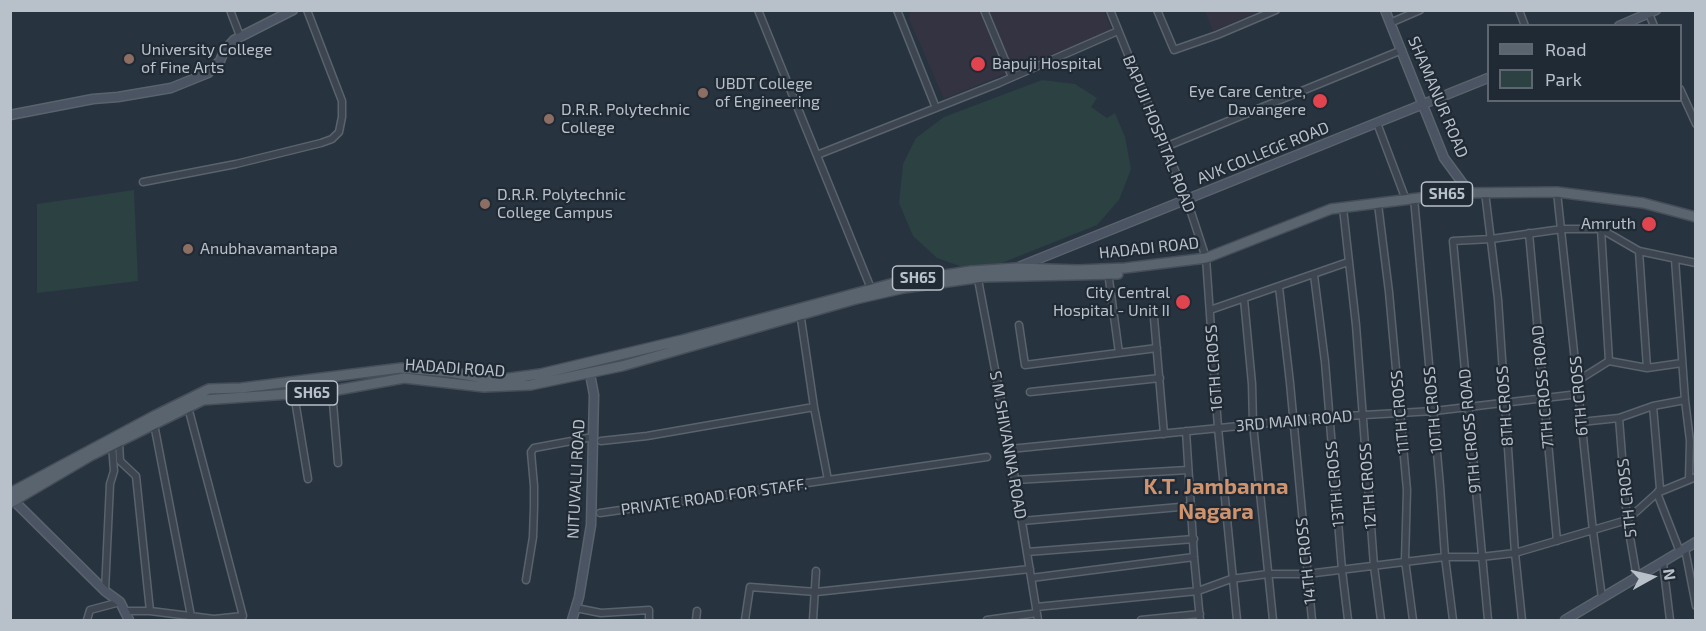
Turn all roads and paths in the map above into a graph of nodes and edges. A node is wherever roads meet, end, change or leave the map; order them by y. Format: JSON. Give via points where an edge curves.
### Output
{"nodes":[{"id":1,"x":230,"y":10,"type":"edge"},
{"id":2,"x":293,"y":10,"type":"edge"},
{"id":3,"x":307,"y":10,"type":"edge"},
{"id":4,"x":759,"y":10,"type":"edge"},
{"id":5,"x":897,"y":10,"type":"edge"},
{"id":6,"x":984,"y":10,"type":"edge"},
{"id":7,"x":1110,"y":10,"type":"edge"},
{"id":8,"x":1157,"y":10,"type":"edge"},
{"id":9,"x":1276,"y":10,"type":"edge"},
{"id":10,"x":1384,"y":10,"type":"edge"},
{"id":11,"x":1420,"y":10,"type":"edge"},
{"id":12,"x":1651,"y":12,"type":"edge"},
{"id":13,"x":1390,"y":23,"type":"junction"},
{"id":14,"x":1624,"y":24,"type":"edge"},
{"id":15,"x":1118,"y":31,"type":"junction"},
{"id":16,"x":240,"y":36,"type":"junction"},
{"id":17,"x":1402,"y":50,"type":"junction"},
{"id":18,"x":1012,"y":77,"type":"junction"},
{"id":19,"x":1487,"y":78,"type":"edge"},
{"id":20,"x":1682,"y":94,"type":"edge"},
{"id":21,"x":1424,"y":104,"type":"junction"},
{"id":22,"x":936,"y":108,"type":"junction"},
{"id":23,"x":10,"y":115,"type":"edge"},
{"id":24,"x":1377,"y":123,"type":"junction"},
{"id":25,"x":1695,"y":124,"type":"edge"},
{"id":26,"x":1165,"y":147,"type":"junction"},
{"id":27,"x":817,"y":154,"type":"junction"},
{"id":28,"x":143,"y":182,"type":"dead end"},
{"id":29,"x":1469,"y":192,"type":"junction"},
{"id":30,"x":1485,"y":192,"type":"junction"},
{"id":31,"x":1557,"y":192,"type":"junction"},
{"id":32,"x":1410,"y":199,"type":"junction"},
{"id":33,"x":1187,"y":200,"type":"junction"},
{"id":34,"x":1378,"y":204,"type":"junction"},
{"id":35,"x":1343,"y":208,"type":"junction"},
{"id":36,"x":1695,"y":218,"type":"edge"},
{"id":37,"x":1562,"y":229,"type":"junction"},
{"id":38,"x":1601,"y":229,"type":"junction"},
{"id":39,"x":1529,"y":233,"type":"junction"},
{"id":40,"x":1491,"y":239,"type":"junction"},
{"id":41,"x":1639,"y":251,"type":"junction"},
{"id":42,"x":1048,"y":255,"type":"junction"},
{"id":43,"x":1206,"y":258,"type":"junction"},
{"id":44,"x":1675,"y":259,"type":"junction"},
{"id":45,"x":1348,"y":262,"type":"junction"},
{"id":46,"x":1695,"y":263,"type":"edge"},
{"id":47,"x":1016,"y":268,"type":"junction"},
{"id":48,"x":1043,"y":272,"type":"junction"},
{"id":49,"x":1108,"y":272,"type":"junction"},
{"id":50,"x":977,"y":274,"type":"junction"},
{"id":51,"x":1314,"y":275,"type":"junction"},
{"id":52,"x":1279,"y":287,"type":"junction"},
{"id":53,"x":872,"y":292,"type":"junction"},
{"id":54,"x":1244,"y":299,"type":"junction"},
{"id":55,"x":1210,"y":310,"type":"junction"},
{"id":56,"x":800,"y":312,"type":"junction"},
{"id":57,"x":1154,"y":318,"type":"dead end"},
{"id":58,"x":1019,"y":325,"type":"dead end"},
{"id":59,"x":1157,"y":348,"type":"junction"},
{"id":60,"x":1119,"y":353,"type":"junction"},
{"id":61,"x":1609,"y":361,"type":"junction"},
{"id":62,"x":1682,"y":363,"type":"junction"},
{"id":63,"x":1647,"y":368,"type":"junction"},
{"id":64,"x":590,"y":374,"type":"junction"},
{"id":65,"x":1160,"y":378,"type":"junction"},
{"id":66,"x":1577,"y":381,"type":"junction"},
{"id":67,"x":332,"y":391,"type":"junction"},
{"id":68,"x":1030,"y":392,"type":"dead end"},
{"id":69,"x":294,"y":394,"type":"junction"},
{"id":70,"x":1579,"y":394,"type":"junction"},
{"id":71,"x":1543,"y":398,"type":"junction"},
{"id":72,"x":1685,"y":400,"type":"junction"},
{"id":73,"x":1504,"y":402,"type":"junction"},
{"id":74,"x":1468,"y":406,"type":"junction"},
{"id":75,"x":1653,"y":406,"type":"junction"},
{"id":76,"x":189,"y":407,"type":"junction"},
{"id":77,"x":814,"y":407,"type":"junction"},
{"id":78,"x":1434,"y":411,"type":"junction"},
{"id":79,"x":1400,"y":413,"type":"junction"},
{"id":80,"x":1362,"y":415,"type":"junction"},
{"id":81,"x":1329,"y":417,"type":"junction"},
{"id":82,"x":1619,"y":418,"type":"junction"},
{"id":83,"x":1293,"y":422,"type":"junction"},
{"id":84,"x":1581,"y":422,"type":"junction"},
{"id":85,"x":154,"y":424,"type":"junction"},
{"id":86,"x":1253,"y":424,"type":"junction"},
{"id":87,"x":1218,"y":428,"type":"junction"},
{"id":88,"x":1186,"y":431,"type":"junction"},
{"id":89,"x":1164,"y":434,"type":"junction"},
{"id":90,"x":597,"y":439,"type":"junction"},
{"id":91,"x":116,"y":443,"type":"junction"},
{"id":92,"x":1010,"y":449,"type":"junction"},
{"id":93,"x":987,"y":457,"type":"dead end"},
{"id":94,"x":338,"y":463,"type":"dead end"},
{"id":95,"x":1188,"y":470,"type":"junction"},
{"id":96,"x":1692,"y":478,"type":"edge"},
{"id":97,"x":308,"y":479,"type":"dead end"},
{"id":98,"x":828,"y":480,"type":"junction"},
{"id":99,"x":1015,"y":480,"type":"junction"},
{"id":100,"x":1656,"y":493,"type":"junction"},
{"id":101,"x":11,"y":499,"type":"edge"},
{"id":102,"x":1191,"y":506,"type":"junction"},
{"id":103,"x":600,"y":513,"type":"dead end"},
{"id":104,"x":1627,"y":520,"type":"junction"},
{"id":105,"x":1022,"y":521,"type":"junction"},
{"id":106,"x":1593,"y":531,"type":"junction"},
{"id":107,"x":1194,"y":538,"type":"junction"},
{"id":108,"x":1557,"y":541,"type":"junction"},
{"id":109,"x":1695,"y":542,"type":"edge"},
{"id":110,"x":1682,"y":551,"type":"junction"},
{"id":111,"x":1027,"y":552,"type":"junction"},
{"id":112,"x":1515,"y":553,"type":"junction"},
{"id":113,"x":1194,"y":557,"type":"junction"},
{"id":114,"x":1445,"y":557,"type":"junction"},
{"id":115,"x":1481,"y":557,"type":"junction"},
{"id":116,"x":1406,"y":561,"type":"junction"},
{"id":117,"x":1663,"y":563,"type":"junction"},
{"id":118,"x":1374,"y":566,"type":"junction"},
{"id":119,"x":1030,"y":570,"type":"junction"},
{"id":120,"x":1342,"y":570,"type":"junction"},
{"id":121,"x":816,"y":571,"type":"dead end"},
{"id":122,"x":1268,"y":574,"type":"junction"},
{"id":123,"x":1307,"y":574,"type":"junction"},
{"id":124,"x":1031,"y":578,"type":"junction"},
{"id":125,"x":1637,"y":578,"type":"junction"},
{"id":126,"x":1231,"y":579,"type":"junction"},
{"id":127,"x":526,"y":580,"type":"dead end"},
{"id":128,"x":105,"y":591,"type":"junction"},
{"id":129,"x":1198,"y":591,"type":"junction"},
{"id":130,"x":816,"y":592,"type":"junction"},
{"id":131,"x":1602,"y":598,"type":"junction"},
{"id":132,"x":120,"y":602,"type":"junction"},
{"id":133,"x":1695,"y":606,"type":"edge"},
{"id":134,"x":576,"y":608,"type":"junction"},
{"id":135,"x":125,"y":610,"type":"junction"},
{"id":136,"x":1036,"y":610,"type":"junction"},
{"id":137,"x":150,"y":611,"type":"junction"},
{"id":138,"x":697,"y":611,"type":"dead end"},
{"id":139,"x":191,"y":616,"type":"junction"},
{"id":140,"x":1200,"y":617,"type":"edge"},
{"id":141,"x":214,"y":620,"type":"edge"},
{"id":142,"x":87,"y":621,"type":"edge"},
{"id":143,"x":129,"y":621,"type":"edge"},
{"id":144,"x":572,"y":621,"type":"edge"},
{"id":145,"x":648,"y":621,"type":"edge"},
{"id":146,"x":696,"y":621,"type":"edge"},
{"id":147,"x":745,"y":621,"type":"edge"},
{"id":148,"x":813,"y":621,"type":"edge"},
{"id":149,"x":987,"y":621,"type":"edge"},
{"id":150,"x":1038,"y":621,"type":"edge"},
{"id":151,"x":1141,"y":621,"type":"edge"},
{"id":152,"x":1237,"y":621,"type":"edge"},
{"id":153,"x":1273,"y":621,"type":"edge"},
{"id":154,"x":1312,"y":621,"type":"edge"},
{"id":155,"x":1348,"y":621,"type":"edge"},
{"id":156,"x":1381,"y":621,"type":"edge"},
{"id":157,"x":1413,"y":621,"type":"edge"},
{"id":158,"x":1453,"y":621,"type":"edge"},
{"id":159,"x":1488,"y":621,"type":"edge"},
{"id":160,"x":1522,"y":621,"type":"edge"},
{"id":161,"x":1565,"y":621,"type":"edge"},
{"id":162,"x":1670,"y":621,"type":"edge"}],
"edges":[{"from":1,"to":16,"type":"street"},
{"from":2,"to":16,"type":"street"},
{"from":3,"to":28,"type":"street","via":[[342,101],[339,132],[321,143]]},
{"from":4,"to":27,"type":"street"},
{"from":5,"to":22,"type":"street"},
{"from":6,"to":18,"type":"street"},
{"from":7,"to":15,"type":"street","name":"BAPUJI HOSPITAL ROAD"},
{"from":8,"to":9,"type":"street","via":[[1174,50]]},
{"from":10,"to":13,"type":"street","name":"SHAMANUR ROAD"},
{"from":11,"to":13,"type":"street"},
{"from":12,"to":14,"type":"street"},
{"from":13,"to":17,"type":"street","name":"SHAMANUR ROAD"},
{"from":15,"to":18,"type":"street"},
{"from":15,"to":26,"type":"street","name":"BAPUJI HOSPITAL ROAD"},
{"from":16,"to":23,"type":"street","via":[[208,73],[171,88]]},
{"from":17,"to":21,"type":"street","name":"SHAMANUR ROAD"},
{"from":17,"to":26,"type":"street"},
{"from":18,"to":22,"type":"street"},
{"from":19,"to":21,"type":"street","name":"AVK COLLEGE ROAD"},
{"from":20,"to":25,"type":"street"},
{"from":21,"to":24,"type":"street","name":"AVK COLLEGE ROAD"},
{"from":21,"to":29,"type":"street","name":"SHAMANUR ROAD","via":[[1444,158]]},
{"from":22,"to":27,"type":"street"},
{"from":24,"to":32,"type":"street","name":"10TH CROSS"},
{"from":24,"to":33,"type":"street","name":"AVK COLLEGE ROAD"},
{"from":26,"to":33,"type":"street","name":"BAPUJI HOSPITAL ROAD"},
{"from":27,"to":53,"type":"street"},
{"from":29,"to":30,"type":"main road","name":"HADADI ROAD","number":"SH65"},
{"from":29,"to":32,"type":"main road","name":"HADADI ROAD","number":"SH65"},
{"from":30,"to":31,"type":"main road","name":"HADADI ROAD","number":"SH65"},
{"from":30,"to":40,"type":"street","name":"8TH CROSS"},
{"from":31,"to":36,"type":"main road","name":"HADADI ROAD","number":"SH65","via":[[1643,203]]},
{"from":31,"to":37,"type":"street","name":"6TH CROSS"},
{"from":32,"to":34,"type":"main road","name":"HADADI ROAD","number":"SH65"},
{"from":32,"to":78,"type":"street","name":"10TH CROSS"},
{"from":33,"to":42,"type":"street","name":"AVK COLLEGE ROAD"},
{"from":33,"to":43,"type":"street","name":"BAPUJI HOSPITAL ROAD"},
{"from":34,"to":35,"type":"main road","name":"HADADI ROAD","number":"SH65"},
{"from":34,"to":79,"type":"street","name":"11TH CROSS"},
{"from":35,"to":43,"type":"main road","name":"HADADI ROAD","number":"SH65","via":[[1331,209]]},
{"from":35,"to":45,"type":"street","name":"12TH CROSS"},
{"from":37,"to":38,"type":"street"},
{"from":37,"to":39,"type":"street"},
{"from":37,"to":66,"type":"street","name":"6TH CROSS"},
{"from":38,"to":41,"type":"street"},
{"from":38,"to":61,"type":"street"},
{"from":39,"to":40,"type":"street"},
{"from":39,"to":71,"type":"street","name":"7TH CROSS ROAD"},
{"from":40,"to":73,"type":"street","name":"8TH CROSS"},
{"from":40,"to":74,"type":"street","name":"9TH CROSS ROAD","via":[[1453,241]]},
{"from":41,"to":44,"type":"street"},
{"from":41,"to":63,"type":"street"},
{"from":42,"to":47,"type":"street","name":"AVK COLLEGE ROAD"},
{"from":42,"to":48,"type":"street"},
{"from":43,"to":49,"type":"main road","name":"HADADI ROAD","number":"SH65"},
{"from":43,"to":55,"type":"street","name":"16TH CROSS"},
{"from":44,"to":46,"type":"street"},
{"from":44,"to":62,"type":"street"},
{"from":45,"to":51,"type":"street"},
{"from":45,"to":80,"type":"street","name":"12TH CROSS"},
{"from":47,"to":48,"type":"main road","name":"HADADI ROAD","number":"SH65"},
{"from":47,"to":50,"type":"main road","name":"HADADI ROAD","number":"SH65"},
{"from":48,"to":49,"type":"main road","name":"HADADI ROAD","number":"SH65"},
{"from":48,"to":50,"type":"main road"},
{"from":49,"to":60,"type":"street"},
{"from":50,"to":53,"type":"main road","name":"HADADI ROAD","number":"SH65","via":[[926,276]]},
{"from":50,"to":92,"type":"street","name":"S M SHIVANNA ROAD"},
{"from":51,"to":52,"type":"street"},
{"from":51,"to":81,"type":"street","name":"13TH CROSS"},
{"from":52,"to":54,"type":"street"},
{"from":52,"to":83,"type":"street","name":"14TH CROSS"},
{"from":53,"to":56,"type":"main road","name":"HADADI ROAD","number":"SH65"},
{"from":54,"to":55,"type":"street"},
{"from":54,"to":86,"type":"street"},
{"from":55,"to":87,"type":"street","name":"16TH CROSS"},
{"from":56,"to":64,"type":"main road","name":"HADADI ROAD","number":"SH65"},
{"from":56,"to":77,"type":"street","name":"PRIVATE ROAD FOR STAFF."},
{"from":56,"to":101,"type":"main road","name":"HADADI ROAD","number":"SH65","via":[[540,374],[495,380],[401,368],[208,389],[143,421]]},
{"from":57,"to":59,"type":"street"},
{"from":58,"to":60,"type":"street","via":[[1025,365]]},
{"from":59,"to":60,"type":"street"},
{"from":59,"to":65,"type":"street"},
{"from":61,"to":63,"type":"street"},
{"from":61,"to":66,"type":"street"},
{"from":62,"to":63,"type":"street"},
{"from":62,"to":72,"type":"street"},
{"from":64,"to":67,"type":"main road","name":"HADADI ROAD","number":"SH65","via":[[515,387],[404,378]]},
{"from":64,"to":90,"type":"street","name":"NITUVALLI ROAD"},
{"from":65,"to":68,"type":"street"},
{"from":65,"to":89,"type":"street"},
{"from":66,"to":70,"type":"street","name":"6TH CROSS"},
{"from":67,"to":69,"type":"main road","name":"HADADI ROAD","number":"SH65"},
{"from":67,"to":94,"type":"street"},
{"from":69,"to":76,"type":"main road","name":"HADADI ROAD","number":"SH65","via":[[204,400]]},
{"from":69,"to":97,"type":"street"},
{"from":70,"to":71,"type":"street","name":"3RD MAIN ROAD"},
{"from":70,"to":84,"type":"street","name":"6TH CROSS"},
{"from":71,"to":73,"type":"street","name":"3RD MAIN ROAD"},
{"from":71,"to":108,"type":"street","name":"7TH CROSS ROAD"},
{"from":72,"to":75,"type":"street"},
{"from":72,"to":96,"type":"street"},
{"from":73,"to":74,"type":"street","name":"3RD MAIN ROAD"},
{"from":73,"to":112,"type":"street","name":"8TH CROSS"},
{"from":74,"to":78,"type":"street","name":"3RD MAIN ROAD"},
{"from":74,"to":115,"type":"street","name":"9TH CROSS ROAD"},
{"from":75,"to":82,"type":"street"},
{"from":75,"to":100,"type":"street","via":[[1660,489]]},
{"from":76,"to":85,"type":"main road","name":"HADADI ROAD","number":"SH65"},
{"from":76,"to":141,"type":"street","via":[[243,616]]},
{"from":77,"to":90,"type":"street","via":[[646,436]]},
{"from":77,"to":98,"type":"street","name":"PRIVATE ROAD FOR STAFF."},
{"from":78,"to":79,"type":"street","name":"3RD MAIN ROAD"},
{"from":78,"to":114,"type":"street","name":"10TH CROSS"},
{"from":79,"to":80,"type":"street","name":"3RD MAIN ROAD"},
{"from":79,"to":116,"type":"street","name":"11TH CROSS","via":[[1407,490]]},
{"from":80,"to":81,"type":"street","name":"3RD MAIN ROAD"},
{"from":80,"to":118,"type":"street","name":"12TH CROSS"},
{"from":81,"to":83,"type":"street","name":"3RD MAIN ROAD"},
{"from":81,"to":120,"type":"street","name":"13TH CROSS"},
{"from":82,"to":84,"type":"street"},
{"from":82,"to":104,"type":"street","name":"5TH CROSS"},
{"from":83,"to":86,"type":"street","name":"3RD MAIN ROAD"},
{"from":83,"to":123,"type":"street","name":"14TH CROSS"},
{"from":84,"to":106,"type":"street","name":"6TH CROSS"},
{"from":85,"to":91,"type":"main road","name":"HADADI ROAD","number":"SH65"},
{"from":85,"to":139,"type":"street"},
{"from":86,"to":87,"type":"street","name":"3RD MAIN ROAD"},
{"from":86,"to":122,"type":"street"},
{"from":87,"to":88,"type":"street","name":"3RD MAIN ROAD"},
{"from":87,"to":126,"type":"street","name":"16TH CROSS"},
{"from":88,"to":89,"type":"street","name":"3RD MAIN ROAD"},
{"from":88,"to":95,"type":"street"},
{"from":89,"to":92,"type":"street","name":"3RD MAIN ROAD"},
{"from":90,"to":127,"type":"street","via":[[534,448],[531,452],[533,527]]},
{"from":90,"to":134,"type":"street","name":"NITUVALLI ROAD","via":[[591,525]]},
{"from":91,"to":101,"type":"main road","name":"HADADI ROAD","number":"SH65"},
{"from":91,"to":128,"type":"street"},
{"from":91,"to":137,"type":"street","via":[[120,461],[136,476]]},
{"from":92,"to":99,"type":"street","name":"S M SHIVANNA ROAD"},
{"from":93,"to":98,"type":"street","name":"PRIVATE ROAD FOR STAFF."},
{"from":95,"to":99,"type":"street"},
{"from":95,"to":102,"type":"street"},
{"from":96,"to":100,"type":"street"},
{"from":98,"to":103,"type":"street","name":"PRIVATE ROAD FOR STAFF."},
{"from":99,"to":105,"type":"street","name":"S M SHIVANNA ROAD"},
{"from":100,"to":104,"type":"street"},
{"from":100,"to":110,"type":"street"},
{"from":101,"to":128,"type":"street"},
{"from":102,"to":105,"type":"street"},
{"from":102,"to":107,"type":"street"},
{"from":104,"to":106,"type":"street"},
{"from":104,"to":125,"type":"street","name":"5TH CROSS"},
{"from":105,"to":111,"type":"street","name":"S M SHIVANNA ROAD"},
{"from":106,"to":108,"type":"street"},
{"from":106,"to":131,"type":"street","name":"6TH CROSS"},
{"from":107,"to":111,"type":"street"},
{"from":107,"to":113,"type":"street"},
{"from":108,"to":112,"type":"street"},
{"from":109,"to":110,"type":"street"},
{"from":110,"to":117,"type":"street"},
{"from":110,"to":133,"type":"street"},
{"from":111,"to":119,"type":"street","name":"S M SHIVANNA ROAD"},
{"from":112,"to":115,"type":"street"},
{"from":112,"to":160,"type":"street","name":"8TH CROSS"},
{"from":113,"to":124,"type":"street"},
{"from":113,"to":129,"type":"street"},
{"from":114,"to":115,"type":"street"},
{"from":114,"to":116,"type":"street"},
{"from":114,"to":158,"type":"street","name":"10TH CROSS"},
{"from":115,"to":159,"type":"street","name":"9TH CROSS ROAD"},
{"from":116,"to":118,"type":"street"},
{"from":116,"to":157,"type":"street","name":"11TH CROSS"},
{"from":117,"to":125,"type":"street"},
{"from":117,"to":162,"type":"street"},
{"from":118,"to":120,"type":"street"},
{"from":118,"to":156,"type":"street","name":"12TH CROSS"},
{"from":119,"to":124,"type":"street","name":"S M SHIVANNA ROAD"},
{"from":119,"to":130,"type":"street"},
{"from":120,"to":123,"type":"street"},
{"from":120,"to":155,"type":"street","name":"13TH CROSS"},
{"from":121,"to":130,"type":"street"},
{"from":122,"to":123,"type":"street"},
{"from":122,"to":126,"type":"street"},
{"from":122,"to":153,"type":"street"},
{"from":123,"to":154,"type":"street","name":"14TH CROSS"},
{"from":124,"to":136,"type":"street","name":"S M SHIVANNA ROAD"},
{"from":125,"to":131,"type":"street"},
{"from":126,"to":129,"type":"street"},
{"from":126,"to":152,"type":"street","name":"16TH CROSS"},
{"from":128,"to":132,"type":"street"},
{"from":129,"to":136,"type":"street"},
{"from":129,"to":140,"type":"street"},
{"from":130,"to":147,"type":"street","via":[[750,587]]},
{"from":130,"to":148,"type":"street"},
{"from":131,"to":161,"type":"street"},
{"from":132,"to":135,"type":"street"},
{"from":132,"to":142,"type":"street","via":[[90,610]]},
{"from":134,"to":144,"type":"street","name":"NITUVALLI ROAD"},
{"from":134,"to":145,"type":"street","via":[[601,613],[649,610]]},
{"from":135,"to":137,"type":"street"},
{"from":135,"to":143,"type":"street"},
{"from":136,"to":149,"type":"street"},
{"from":136,"to":150,"type":"street","name":"S M SHIVANNA ROAD"},
{"from":137,"to":139,"type":"street"},
{"from":138,"to":146,"type":"street"},
{"from":139,"to":141,"type":"street"},
{"from":140,"to":151,"type":"street"}]}
